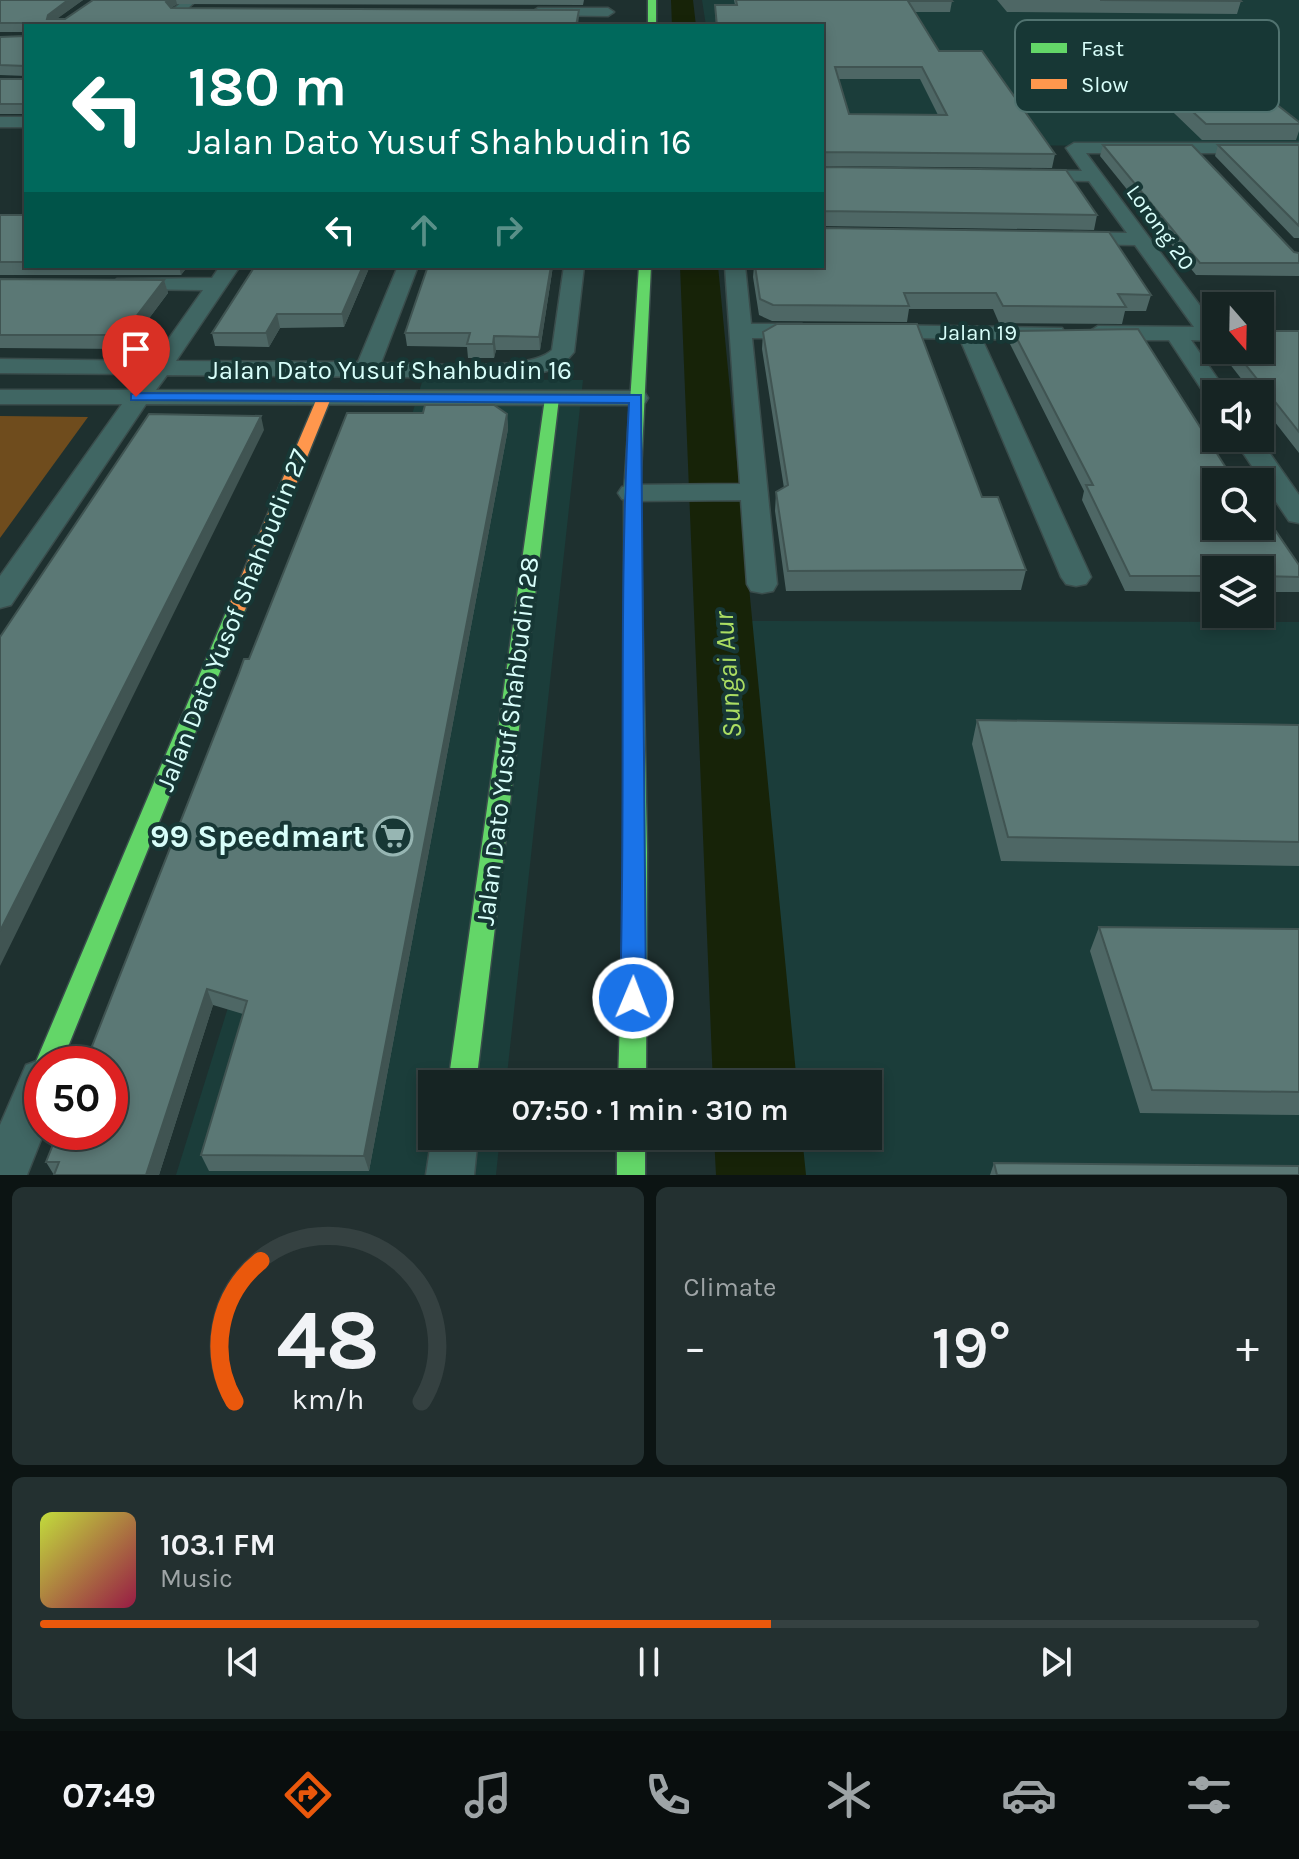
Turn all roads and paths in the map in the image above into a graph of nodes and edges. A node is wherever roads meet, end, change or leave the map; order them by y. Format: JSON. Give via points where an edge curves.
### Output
{"nodes":[{"id":1,"x":652,"y":0,"type":"edge"},
{"id":2,"x":192,"y":6,"type":"edge"},
{"id":3,"x":608,"y":6,"type":"edge"},
{"id":4,"x":531,"y":12,"type":"edge"},
{"id":5,"x":162,"y":24,"type":"edge"},
{"id":6,"x":652,"y":24,"type":"edge"},
{"id":7,"x":0,"y":122,"type":"edge"},
{"id":8,"x":24,"y":122,"type":"edge"},
{"id":9,"x":1194,"y":148,"type":"junction"},
{"id":10,"x":1299,"y":148,"type":"edge"},
{"id":11,"x":1216,"y":171,"type":"edge"},
{"id":12,"x":1018,"y":175,"type":"edge"},
{"id":13,"x":1094,"y":176,"type":"junction"},
{"id":14,"x":1048,"y":238,"type":"edge"},
{"id":15,"x":1140,"y":239,"type":"junction"},
{"id":16,"x":407,"y":268,"type":"edge"},
{"id":17,"x":574,"y":268,"type":"edge"},
{"id":18,"x":645,"y":268,"type":"edge"},
{"id":19,"x":735,"y":268,"type":"edge"},
{"id":20,"x":224,"y":275,"type":"edge"},
{"id":21,"x":109,"y":283,"type":"edge"},
{"id":22,"x":1202,"y":320,"type":"edge"},
{"id":23,"x":741,"y":331,"type":"junction"},
{"id":24,"x":828,"y":331,"type":"edge"},
{"id":25,"x":857,"y":331,"type":"edge"},
{"id":26,"x":968,"y":332,"type":"junction"},
{"id":27,"x":1175,"y":333,"type":"junction"},
{"id":28,"x":1202,"y":334,"type":"edge"},
{"id":29,"x":0,"y":366,"type":"edge"},
{"id":30,"x":163,"y":367,"type":"junction"},
{"id":31,"x":367,"y":370,"type":"junction"},
{"id":32,"x":1207,"y":380,"type":"edge"},
{"id":33,"x":0,"y":397,"type":"edge"},
{"id":34,"x":136,"y":397,"type":"junction"},
{"id":35,"x":324,"y":398,"type":"junction"},
{"id":36,"x":552,"y":398,"type":"junction"},
{"id":37,"x":636,"y":398,"type":"junction"},
{"id":38,"x":1256,"y":452,"type":"edge"},
{"id":39,"x":755,"y":492,"type":"junction"},
{"id":40,"x":632,"y":493,"type":"junction"},
{"id":41,"x":1299,"y":515,"type":"edge"},
{"id":42,"x":1076,"y":577,"type":"dead end"},
{"id":43,"x":762,"y":584,"type":"dead end"},
{"id":44,"x":0,"y":598,"type":"edge"},
{"id":45,"x":55,"y":1046,"type":"edge"},
{"id":46,"x":464,"y":1070,"type":"edge"},
{"id":47,"x":632,"y":1070,"type":"edge"},
{"id":48,"x":24,"y":1124,"type":"edge"},
{"id":49,"x":453,"y":1150,"type":"edge"},
{"id":50,"x":631,"y":1150,"type":"edge"},
{"id":51,"x":3,"y":1175,"type":"edge"},
{"id":52,"x":450,"y":1175,"type":"edge"},
{"id":53,"x":631,"y":1175,"type":"edge"}],
"edges":[{"from":1,"to":6,"type":"street"},
{"from":2,"to":5,"type":"street"},
{"from":3,"to":4,"type":"street"},
{"from":7,"to":8,"type":"street"},
{"from":9,"to":10,"type":"street"},
{"from":9,"to":11,"type":"street"},
{"from":9,"to":13,"type":"street","name":"Lorong 20","via":[[1074,148]]},
{"from":12,"to":13,"type":"street"},
{"from":13,"to":15,"type":"street","name":"Lorong 20"},
{"from":14,"to":15,"type":"street"},
{"from":15,"to":22,"type":"street","name":"Lorong 20"},
{"from":16,"to":31,"type":"street"},
{"from":17,"to":31,"type":"street","via":[[563,352],[553,362],[521,371]]},
{"from":18,"to":37,"type":"street"},
{"from":19,"to":23,"type":"street"},
{"from":20,"to":21,"type":"street"},
{"from":20,"to":30,"type":"street"},
{"from":23,"to":24,"type":"street"},
{"from":23,"to":39,"type":"street"},
{"from":25,"to":26,"type":"street","name":"Jalan 19"},
{"from":26,"to":27,"type":"street","name":"Jalan 19"},
{"from":26,"to":42,"type":"street"},
{"from":27,"to":28,"type":"street","name":"Jalan 19"},
{"from":27,"to":32,"type":"street"},
{"from":29,"to":30,"type":"street"},
{"from":30,"to":31,"type":"street"},
{"from":30,"to":34,"type":"street"},
{"from":33,"to":34,"type":"street","name":"Jalan Dato Yusuf Shahbudin 16"},
{"from":34,"to":35,"type":"street","name":"Jalan Dato Yusuf Shahbudin 16"},
{"from":34,"to":44,"type":"street"},
{"from":35,"to":36,"type":"street","name":"Jalan Dato Yusuf Shahbudin 16"},
{"from":35,"to":45,"type":"street","name":"Jalan Dato Yusof Shahbudin 27"},
{"from":36,"to":37,"type":"street","name":"Jalan Dato Yusuf Shahbudin 16"},
{"from":36,"to":46,"type":"street","name":"Jalan Dato Yusuf Shahbudin 28"},
{"from":37,"to":40,"type":"street"},
{"from":38,"to":41,"type":"street"},
{"from":39,"to":40,"type":"street"},
{"from":39,"to":43,"type":"street"},
{"from":40,"to":47,"type":"street"},
{"from":48,"to":51,"type":"street"},
{"from":49,"to":52,"type":"street"},
{"from":50,"to":53,"type":"street"}]}
